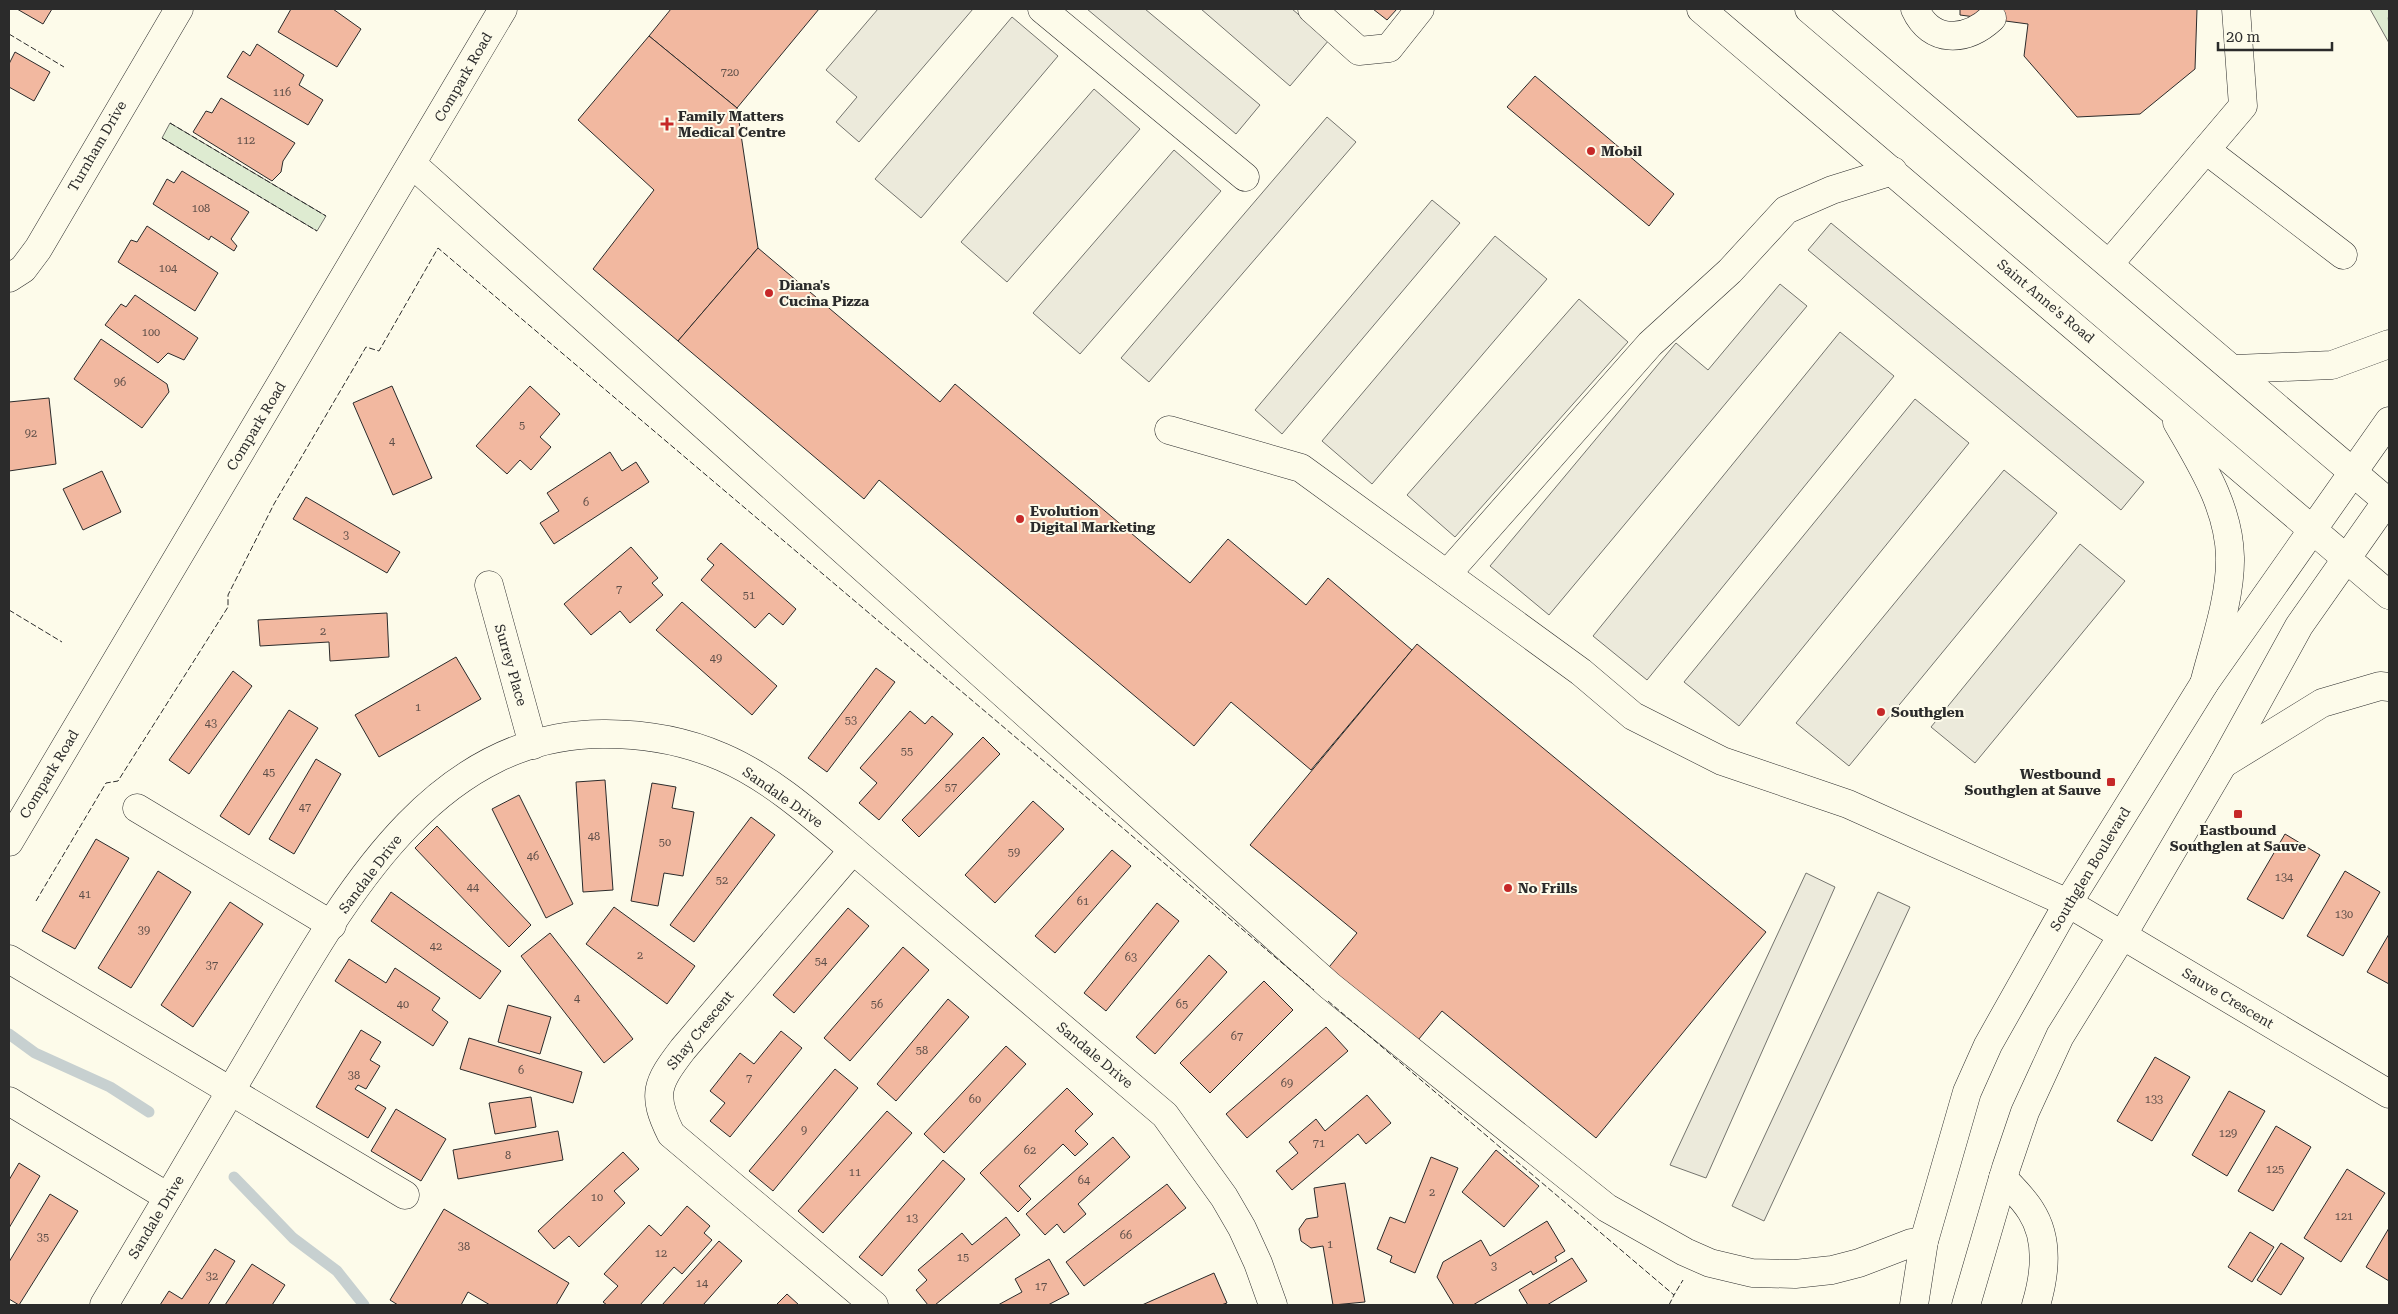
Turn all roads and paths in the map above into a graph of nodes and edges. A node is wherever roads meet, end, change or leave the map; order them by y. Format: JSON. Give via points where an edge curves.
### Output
{"nodes":[{"id":1,"x":179,"y":9,"type":"edge"},
{"id":2,"x":503,"y":9,"type":"edge"},
{"id":3,"x":1042,"y":9,"type":"edge"},
{"id":4,"x":1312,"y":9,"type":"edge"},
{"id":5,"x":1420,"y":9,"type":"edge"},
{"id":6,"x":1700,"y":9,"type":"edge"},
{"id":7,"x":1808,"y":9,"type":"edge"},
{"id":8,"x":1915,"y":9,"type":"edge"},
{"id":9,"x":2236,"y":9,"type":"edge"},
{"id":10,"x":1992,"y":18,"type":"dead end"},
{"id":11,"x":2206,"y":150,"type":"junction"},
{"id":12,"x":412,"y":164,"type":"junction"},
{"id":13,"x":1893,"y":171,"type":"junction"},
{"id":14,"x":1245,"y":177,"type":"dead end"},
{"id":15,"x":2343,"y":255,"type":"dead end"},
{"id":16,"x":2110,"y":263,"type":"junction"},
{"id":17,"x":9,"y":278,"type":"edge"},
{"id":18,"x":2389,"y":344,"type":"edge"},
{"id":19,"x":2235,"y":369,"type":"junction"},
{"id":20,"x":2166,"y":404,"type":"junction"},
{"id":21,"x":2389,"y":421,"type":"edge"},
{"id":22,"x":1169,"y":430,"type":"dead end"},
{"id":23,"x":2353,"y":473,"type":"junction"},
{"id":24,"x":2389,"y":500,"type":"edge"},
{"id":25,"x":2312,"y":531,"type":"junction"},
{"id":26,"x":2346,"y":558,"type":"junction"},
{"id":27,"x":1447,"y":574,"type":"junction"},
{"id":28,"x":489,"y":585,"type":"dead end"},
{"id":29,"x":2389,"y":595,"type":"edge"},
{"id":30,"x":2204,"y":684,"type":"junction"},
{"id":31,"x":2389,"y":687,"type":"edge"},
{"id":32,"x":533,"y":745,"type":"junction"},
{"id":33,"x":2223,"y":764,"type":"junction"},
{"id":34,"x":137,"y":808,"type":"dead end"},
{"id":35,"x":9,"y":842,"type":"edge"},
{"id":36,"x":854,"y":850,"type":"junction"},
{"id":37,"x":2068,"y":903,"type":"junction"},
{"id":38,"x":332,"y":924,"type":"junction"},
{"id":39,"x":2122,"y":936,"type":"junction"},
{"id":40,"x":9,"y":959,"type":"edge"},
{"id":41,"x":231,"y":1091,"type":"junction"},
{"id":42,"x":2389,"y":1094,"type":"edge"},
{"id":43,"x":9,"y":1101,"type":"edge"},
{"id":44,"x":2003,"y":1178,"type":"junction"},
{"id":45,"x":405,"y":1196,"type":"dead end"},
{"id":46,"x":168,"y":1198,"type":"junction"},
{"id":47,"x":1924,"y":1241,"type":"junction"},
{"id":48,"x":104,"y":1305,"type":"edge"},
{"id":49,"x":874,"y":1305,"type":"edge"},
{"id":50,"x":1272,"y":1305,"type":"edge"},
{"id":51,"x":1914,"y":1305,"type":"edge"},
{"id":52,"x":1966,"y":1305,"type":"edge"},
{"id":53,"x":2036,"y":1305,"type":"edge"}],
"edges":[{"from":1,"to":17,"type":"street","name":"Turnham Drive","via":[[38,249],[23,268]]},
{"from":2,"to":12,"type":"street","name":"Compark Road"},
{"from":3,"to":14,"type":"street"},
{"from":4,"to":5,"type":"street","via":[[1358,51],[1389,48]]},
{"from":6,"to":13,"type":"street","name":"Saint Anne's Road"},
{"from":7,"to":16,"type":"street"},
{"from":8,"to":10,"type":"street","via":[[1924,23],[1936,32],[1951,36],[1966,35],[1980,29]]},
{"from":9,"to":11,"type":"street","via":[[2243,106]]},
{"from":11,"to":15,"type":"street"},
{"from":11,"to":16,"type":"street"},
{"from":12,"to":35,"type":"street","name":"Compark Road"},
{"from":12,"to":47,"type":"street","via":[[1330,986],[1607,1208],[1694,1256],[1752,1273],[1796,1274],[1832,1270]]},
{"from":13,"to":20,"type":"street","name":"Saint Anne's Road"},
{"from":13,"to":27,"type":"street","via":[[1832,190],[1786,210],[1730,271],[1650,344]]},
{"from":16,"to":19,"type":"street"},
{"from":18,"to":19,"type":"street","via":[[2332,365]]},
{"from":19,"to":23,"type":"street"},
{"from":20,"to":25,"type":"street","name":"Saint Anne's Road"},
{"from":20,"to":30,"type":"street","via":[[2208,476],[2222,512],[2230,556],[2222,615]]},
{"from":21,"to":23,"type":"street","name":"Southglen Boulevard"},
{"from":22,"to":27,"type":"street","name":"Sauve Crescent","via":[[1302,468]]},
{"from":23,"to":24,"type":"street"},
{"from":23,"to":25,"type":"street","name":"Southglen Boulevard"},
{"from":24,"to":26,"type":"street"},
{"from":25,"to":26,"type":"street","name":"Saint Anne's Road"},
{"from":25,"to":30,"type":"street","name":"Southglen Boulevard"},
{"from":26,"to":29,"type":"street","name":"Saint Anne's Road"},
{"from":26,"to":33,"type":"street","via":[[2299,626]]},
{"from":27,"to":37,"type":"street","name":"Sauve Crescent","via":[[1581,672],[1633,716],[1722,762],[1848,804]]},
{"from":28,"to":32,"type":"street","name":"Surrey Place"},
{"from":30,"to":37,"type":"street","name":"Southglen Boulevard"},
{"from":31,"to":33,"type":"street","via":[[2380,686],[2322,703]]},
{"from":32,"to":36,"type":"street","name":"Sandale Drive","via":[[588,734],[635,734],[677,742],[722,757],[762,779]]},
{"from":32,"to":38,"type":"street","name":"Sandale Drive","via":[[508,752],[485,764],[441,793],[383,852]]},
{"from":33,"to":39,"type":"street"},
{"from":34,"to":38,"type":"street"},
{"from":36,"to":49,"type":"street","name":"Shay Crescent","via":[[682,1049],[666,1070],[658,1092],[660,1113],[671,1134]]},
{"from":36,"to":50,"type":"street","name":"Sandale Drive","via":[[1165,1115],[1238,1220],[1258,1263]]},
{"from":37,"to":39,"type":"street","name":"Sauve Crescent"},
{"from":37,"to":47,"type":"street","name":"Southglen Boulevard","via":[[1988,1045],[1966,1092]]},
{"from":38,"to":41,"type":"street","name":"Sandale Drive"},
{"from":39,"to":42,"type":"street","name":"Sauve Crescent"},
{"from":39,"to":44,"type":"street","via":[[2060,1036],[2025,1112]]},
{"from":40,"to":41,"type":"street"},
{"from":41,"to":45,"type":"street"},
{"from":41,"to":46,"type":"street","name":"Sandale Drive"},
{"from":43,"to":46,"type":"street"},
{"from":44,"to":52,"type":"street"},
{"from":44,"to":53,"type":"street","via":[[2032,1211],[2041,1238],[2045,1263]]},
{"from":46,"to":48,"type":"street","name":"Sandale Drive"},
{"from":47,"to":51,"type":"street","name":"Southglen Boulevard"}]}
